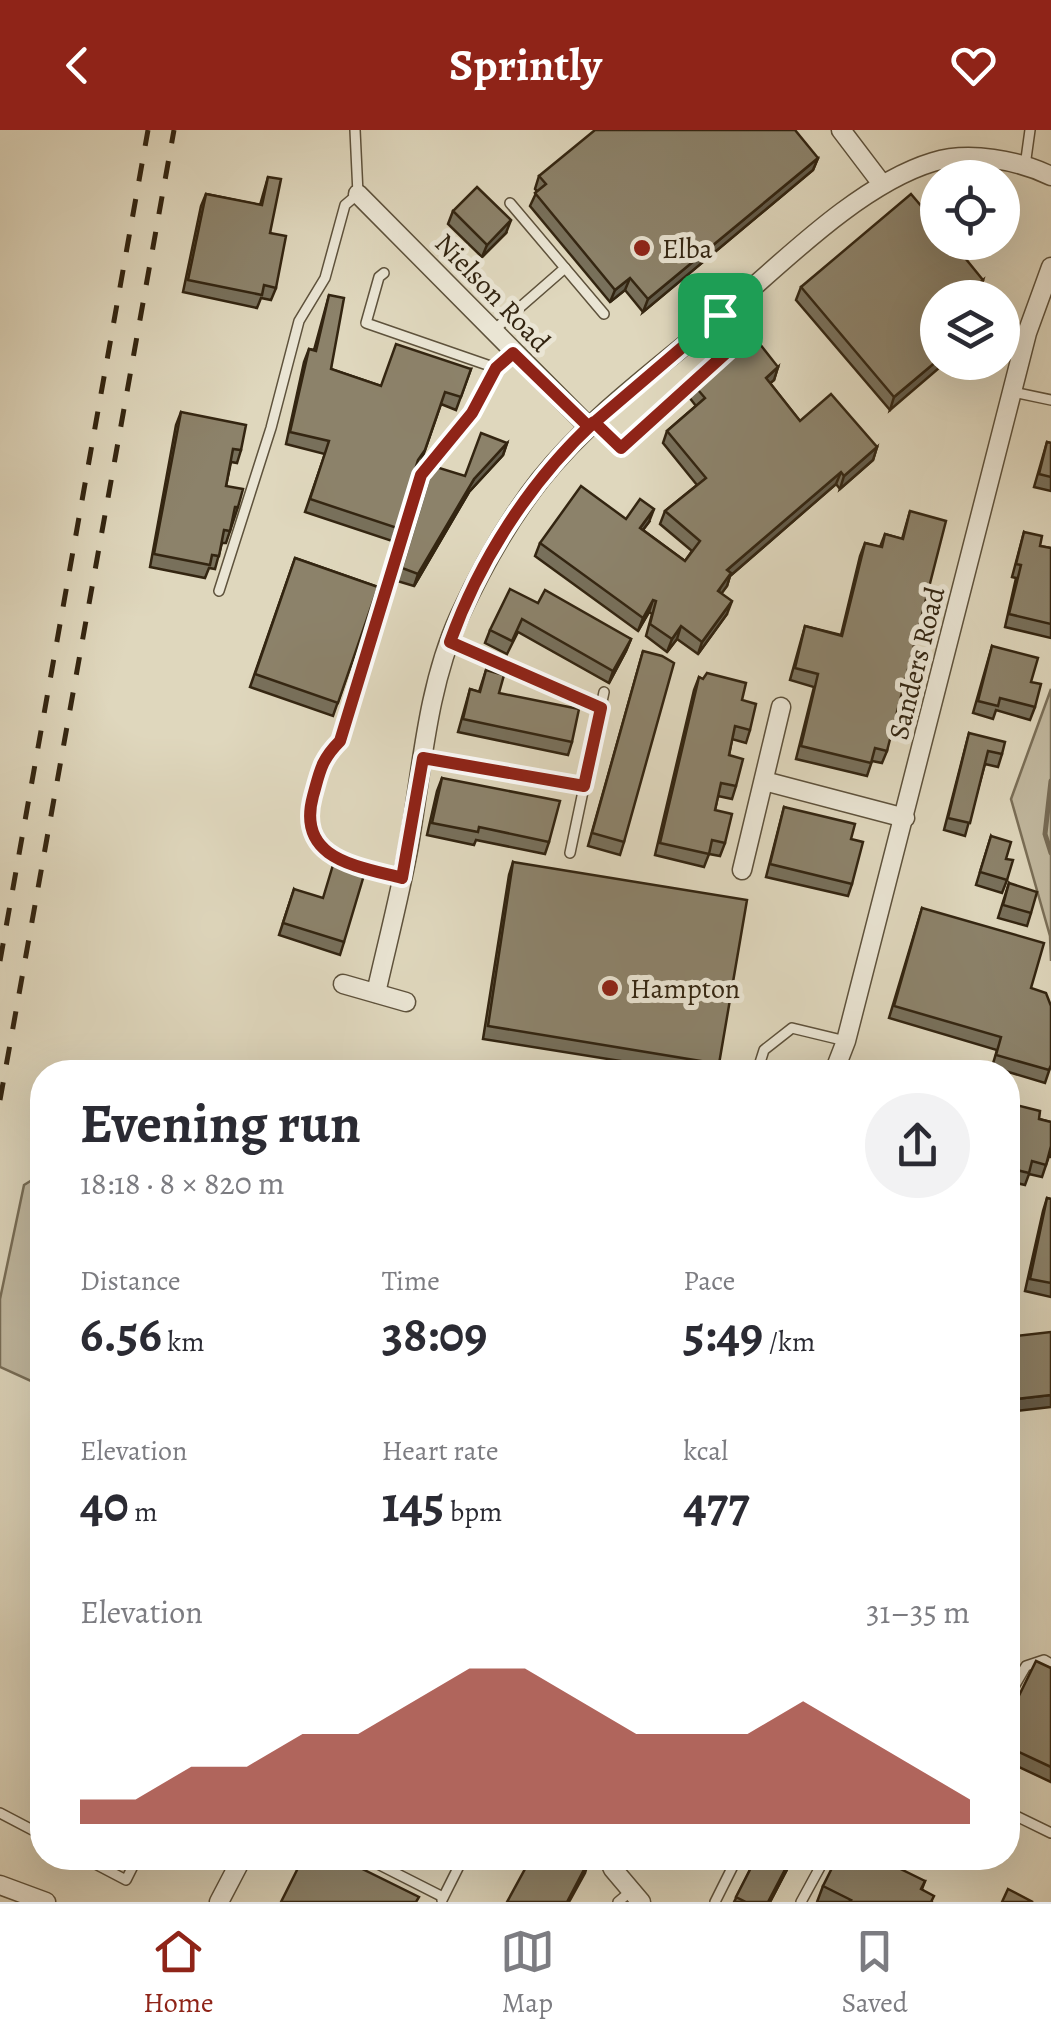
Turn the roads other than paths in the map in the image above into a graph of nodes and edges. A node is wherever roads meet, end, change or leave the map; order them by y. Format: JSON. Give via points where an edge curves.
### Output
{"nodes":[{"id":1,"x":354,"y":130,"type":"edge"},
{"id":2,"x":841,"y":130,"type":"edge"},
{"id":3,"x":1030,"y":130,"type":"edge"},
{"id":4,"x":1025,"y":166,"type":"junction"},
{"id":5,"x":1051,"y":176,"type":"edge"},
{"id":6,"x":882,"y":184,"type":"junction"},
{"id":7,"x":358,"y":194,"type":"junction"},
{"id":8,"x":510,"y":202,"type":"dead end"},
{"id":9,"x":1051,"y":267,"type":"edge"},
{"id":10,"x":565,"y":268,"type":"junction"},
{"id":11,"x":384,"y":273,"type":"dead end"},
{"id":12,"x":604,"y":314,"type":"dead end"},
{"id":13,"x":720,"y":315,"type":"junction"},
{"id":14,"x":494,"y":330,"type":"junction"},
{"id":15,"x":513,"y":353,"type":"junction"},
{"id":16,"x":496,"y":368,"type":"junction"},
{"id":17,"x":1012,"y":392,"type":"junction"},
{"id":18,"x":1051,"y":400,"type":"edge"},
{"id":19,"x":591,"y":425,"type":"junction"},
{"id":20,"x":219,"y":591,"type":"dead end"},
{"id":21,"x":450,"y":642,"type":"junction"},
{"id":22,"x":604,"y":692,"type":"dead end"},
{"id":23,"x":781,"y":707,"type":"dead end"},
{"id":24,"x":601,"y":708,"type":"junction"},
{"id":25,"x":423,"y":758,"type":"junction"},
{"id":26,"x":764,"y":781,"type":"junction"},
{"id":27,"x":584,"y":786,"type":"junction"},
{"id":28,"x":905,"y":818,"type":"junction"},
{"id":29,"x":570,"y":853,"type":"dead end"},
{"id":30,"x":742,"y":870,"type":"dead end"},
{"id":31,"x":402,"y":878,"type":"junction"},
{"id":32,"x":342,"y":984,"type":"dead end"},
{"id":33,"x":376,"y":993,"type":"junction"},
{"id":34,"x":406,"y":1002,"type":"dead end"},
{"id":35,"x":846,"y":1041,"type":"junction"},
{"id":36,"x":761,"y":1060,"type":"edge"},
{"id":37,"x":839,"y":1060,"type":"edge"},
{"id":38,"x":1051,"y":1664,"type":"edge"},
{"id":39,"x":1020,"y":1676,"type":"edge"},
{"id":40,"x":0,"y":1813,"type":"edge"},
{"id":41,"x":1020,"y":1818,"type":"edge"},
{"id":42,"x":30,"y":1829,"type":"edge"},
{"id":43,"x":1051,"y":1832,"type":"edge"},
{"id":44,"x":107,"y":1870,"type":"edge"},
{"id":45,"x":131,"y":1870,"type":"edge"},
{"id":46,"x":236,"y":1870,"type":"edge"},
{"id":47,"x":388,"y":1870,"type":"edge"},
{"id":48,"x":457,"y":1870,"type":"edge"},
{"id":49,"x":615,"y":1870,"type":"edge"},
{"id":50,"x":730,"y":1870,"type":"edge"},
{"id":51,"x":818,"y":1870,"type":"edge"},
{"id":52,"x":0,"y":1885,"type":"edge"},
{"id":53,"x":630,"y":1898,"type":"edge"},
{"id":54,"x":442,"y":1900,"type":"edge"},
{"id":55,"x":46,"y":1902,"type":"edge"},
{"id":56,"x":219,"y":1902,"type":"edge"},
{"id":57,"x":714,"y":1902,"type":"edge"},
{"id":58,"x":801,"y":1902,"type":"edge"}],
"edges":[{"from":1,"to":7,"type":"lane"},
{"from":2,"to":6,"type":"street"},
{"from":3,"to":4,"type":"lane"},
{"from":4,"to":5,"type":"street"},
{"from":4,"to":6,"type":"street","via":[[938,161]]},
{"from":6,"to":13,"type":"street"},
{"from":7,"to":14,"type":"street","name":"Nielson Road"},
{"from":7,"to":20,"type":"lane","via":[[346,205],[326,278],[300,321]]},
{"from":8,"to":10,"type":"lane"},
{"from":9,"to":17,"type":"street","name":"Sanders Road"},
{"from":10,"to":12,"type":"lane"},
{"from":10,"to":14,"type":"lane"},
{"from":11,"to":16,"type":"lane","via":[[366,324]]},
{"from":13,"to":19,"type":"street"},
{"from":13,"to":19,"type":"lane","via":[[738,342],[621,448]]},
{"from":14,"to":15,"type":"street","name":"Nielson Road"},
{"from":15,"to":16,"type":"lane"},
{"from":15,"to":19,"type":"street","name":"Nielson Road"},
{"from":16,"to":31,"type":"lane","via":[[472,413],[421,475],[340,741],[324,758],[309,812],[314,836],[336,859]]},
{"from":17,"to":18,"type":"lane"},
{"from":17,"to":28,"type":"street","name":"Sanders Road"},
{"from":19,"to":21,"type":"street","via":[[515,517]]},
{"from":21,"to":24,"type":"lane"},
{"from":21,"to":25,"type":"street"},
{"from":22,"to":24,"type":"lane"},
{"from":23,"to":26,"type":"street"},
{"from":24,"to":27,"type":"lane"},
{"from":25,"to":27,"type":"lane"},
{"from":25,"to":31,"type":"street"},
{"from":26,"to":28,"type":"street"},
{"from":26,"to":30,"type":"street"},
{"from":27,"to":29,"type":"lane"},
{"from":28,"to":35,"type":"street","name":"Sanders Road"},
{"from":31,"to":33,"type":"street"},
{"from":32,"to":33,"type":"street"},
{"from":33,"to":34,"type":"street"},
{"from":35,"to":36,"type":"lane","via":[[792,1028]]},
{"from":35,"to":37,"type":"street","name":"Sanders Road"},
{"from":38,"to":39,"type":"lane","via":[[1026,1666]]},
{"from":40,"to":42,"type":"lane"},
{"from":41,"to":43,"type":"lane"},
{"from":44,"to":45,"type":"lane","via":[[126,1880]]},
{"from":46,"to":56,"type":"street"},
{"from":47,"to":54,"type":"lane"},
{"from":48,"to":54,"type":"lane"},
{"from":49,"to":53,"type":"street"},
{"from":50,"to":57,"type":"lane"},
{"from":51,"to":58,"type":"lane"},
{"from":52,"to":55,"type":"street"}]}
